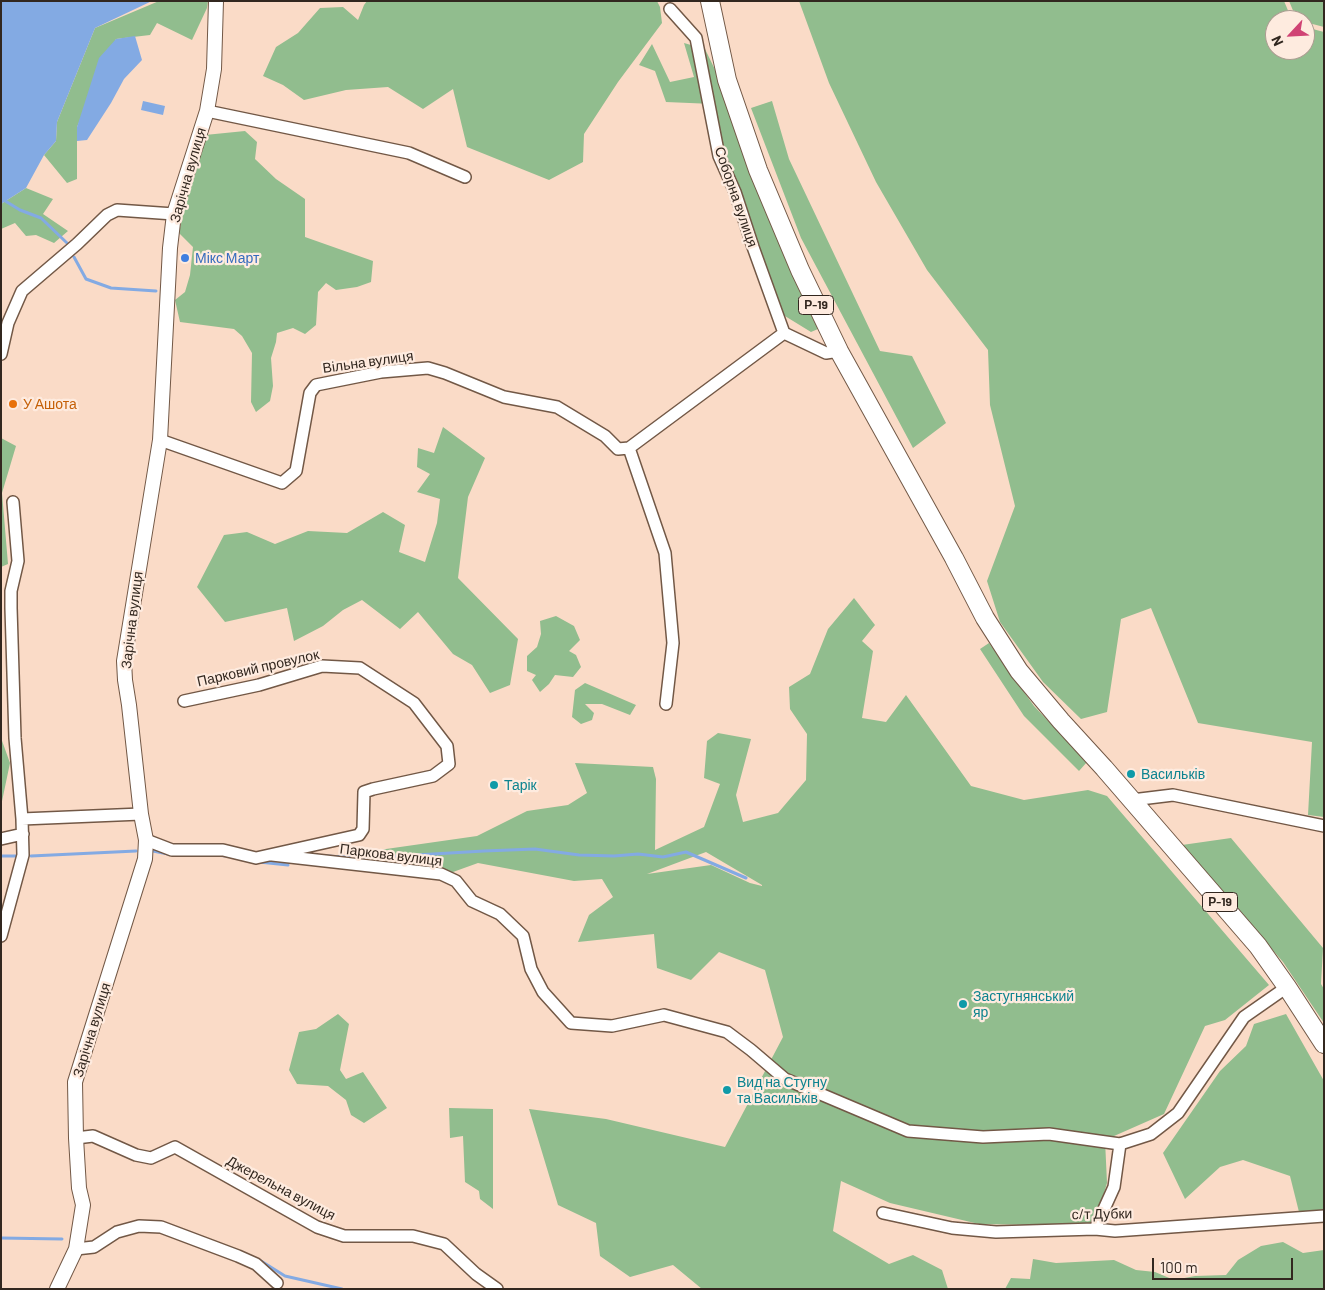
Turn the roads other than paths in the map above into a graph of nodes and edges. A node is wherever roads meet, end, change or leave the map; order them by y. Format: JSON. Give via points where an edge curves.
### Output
{"nodes":[{"id":1,"x":216,"y":1,"type":"edge"},
{"id":2,"x":710,"y":1,"type":"edge"},
{"id":3,"x":670,"y":9,"type":"dead end"},
{"id":4,"x":207,"y":111,"type":"junction"},
{"id":5,"x":465,"y":177,"type":"dead end"},
{"id":6,"x":174,"y":214,"type":"junction"},
{"id":7,"x":784,"y":333,"type":"junction"},
{"id":8,"x":838,"y":352,"type":"junction"},
{"id":9,"x":1,"y":354,"type":"edge"},
{"id":10,"x":160,"y":440,"type":"junction"},
{"id":11,"x":629,"y":448,"type":"junction"},
{"id":12,"x":13,"y":502,"type":"dead end"},
{"id":13,"x":184,"y":701,"type":"dead end"},
{"id":14,"x":666,"y":704,"type":"dead end"},
{"id":15,"x":1132,"y":800,"type":"junction"},
{"id":16,"x":141,"y":814,"type":"junction"},
{"id":17,"x":22,"y":819,"type":"junction"},
{"id":18,"x":1324,"y":826,"type":"edge"},
{"id":19,"x":23,"y":834,"type":"junction"},
{"id":20,"x":1,"y":839,"type":"edge"},
{"id":21,"x":146,"y":840,"type":"junction"},
{"id":22,"x":272,"y":855,"type":"junction"},
{"id":23,"x":1,"y":936,"type":"edge"},
{"id":24,"x":1287,"y":986,"type":"junction"},
{"id":25,"x":1324,"y":1044,"type":"edge"},
{"id":26,"x":76,"y":1138,"type":"junction"},
{"id":27,"x":1120,"y":1144,"type":"junction"},
{"id":28,"x":883,"y":1213,"type":"dead end"},
{"id":29,"x":1324,"y":1216,"type":"edge"},
{"id":30,"x":1095,"y":1229,"type":"junction"},
{"id":31,"x":76,"y":1248,"type":"junction"},
{"id":32,"x":277,"y":1283,"type":"dead end"},
{"id":33,"x":57,"y":1289,"type":"edge"},
{"id":34,"x":497,"y":1289,"type":"edge"}],
"edges":[{"from":1,"to":4,"type":"street","name":"Зарічна вулиця","via":[[214,69]]},
{"from":2,"to":8,"type":"main road","number":"Р-19","via":[[727,80],[758,170]]},
{"from":3,"to":7,"type":"street","name":"Соборна вулиця","via":[[696,38],[719,156],[735,192]]},
{"from":4,"to":5,"type":"street","via":[[408,153]]},
{"from":4,"to":6,"type":"street","name":"Зарічна вулиця"},
{"from":6,"to":9,"type":"street","via":[[117,210],[107,215],[22,291],[8,323]]},
{"from":6,"to":10,"type":"street","name":"Зарічна вулиця"},
{"from":7,"to":8,"type":"street","via":[[826,352]]},
{"from":7,"to":11,"type":"street"},
{"from":8,"to":15,"type":"main road","number":"Р-19","via":[[985,618],[1019,671]]},
{"from":10,"to":11,"type":"street","name":"Вільна вулиця","via":[[282,483],[296,472],[310,393],[316,384],[381,372],[428,368],[504,397],[557,406],[605,436],[618,449]]},
{"from":10,"to":16,"type":"street","name":"Зарічна вулиця","via":[[124,661]]},
{"from":11,"to":14,"type":"street","via":[[665,554],[673,643]]},
{"from":12,"to":17,"type":"street","via":[[18,561],[11,618],[15,738]]},
{"from":13,"to":22,"type":"street","name":"Парковий провулок","via":[[259,685],[322,666],[360,668],[414,703],[447,746],[449,764],[434,776],[364,792],[363,829],[359,835]]},
{"from":15,"to":18,"type":"street","via":[[1173,795]]},
{"from":15,"to":24,"type":"main road","number":"Р-19","via":[[1258,946]]},
{"from":16,"to":17,"type":"street"},
{"from":16,"to":21,"type":"street","name":"Зарічна вулиця"},
{"from":17,"to":19,"type":"street"},
{"from":19,"to":20,"type":"street"},
{"from":19,"to":23,"type":"street","via":[[23,854]]},
{"from":21,"to":22,"type":"street","name":"Парковий провулок","via":[[172,850],[223,850],[256,858]]},
{"from":21,"to":26,"type":"street","name":"Зарічна вулиця","via":[[145,859],[75,1082]]},
{"from":22,"to":27,"type":"street","name":"Паркова вулиця","via":[[441,874],[456,881],[472,901],[500,914],[523,936],[531,969],[543,992],[572,1023],[612,1026],[664,1015],[727,1032],[786,1079],[908,1131],[974,1136],[1049,1134]]},
{"from":24,"to":25,"type":"main road","number":"Р-19"},
{"from":24,"to":27,"type":"street","via":[[1244,1017],[1178,1113],[1150,1134]]},
{"from":26,"to":31,"type":"street","name":"Зарічна вулиця","via":[[83,1205]]},
{"from":26,"to":34,"type":"street","name":"Джерельна вулиця","via":[[94,1136],[136,1155],[151,1158],[175,1147],[317,1227],[344,1236],[413,1236],[444,1244]]},
{"from":27,"to":30,"type":"street","via":[[1114,1187]]},
{"from":28,"to":30,"type":"street","name":"с/т Дубки","via":[[982,1232]]},
{"from":29,"to":30,"type":"street","name":"с/т Дубки","via":[[1115,1231]]},
{"from":31,"to":32,"type":"street","via":[[94,1246],[117,1232],[139,1226],[161,1227],[256,1264]]},
{"from":31,"to":33,"type":"street","name":"Зарічна вулиця"}]}
